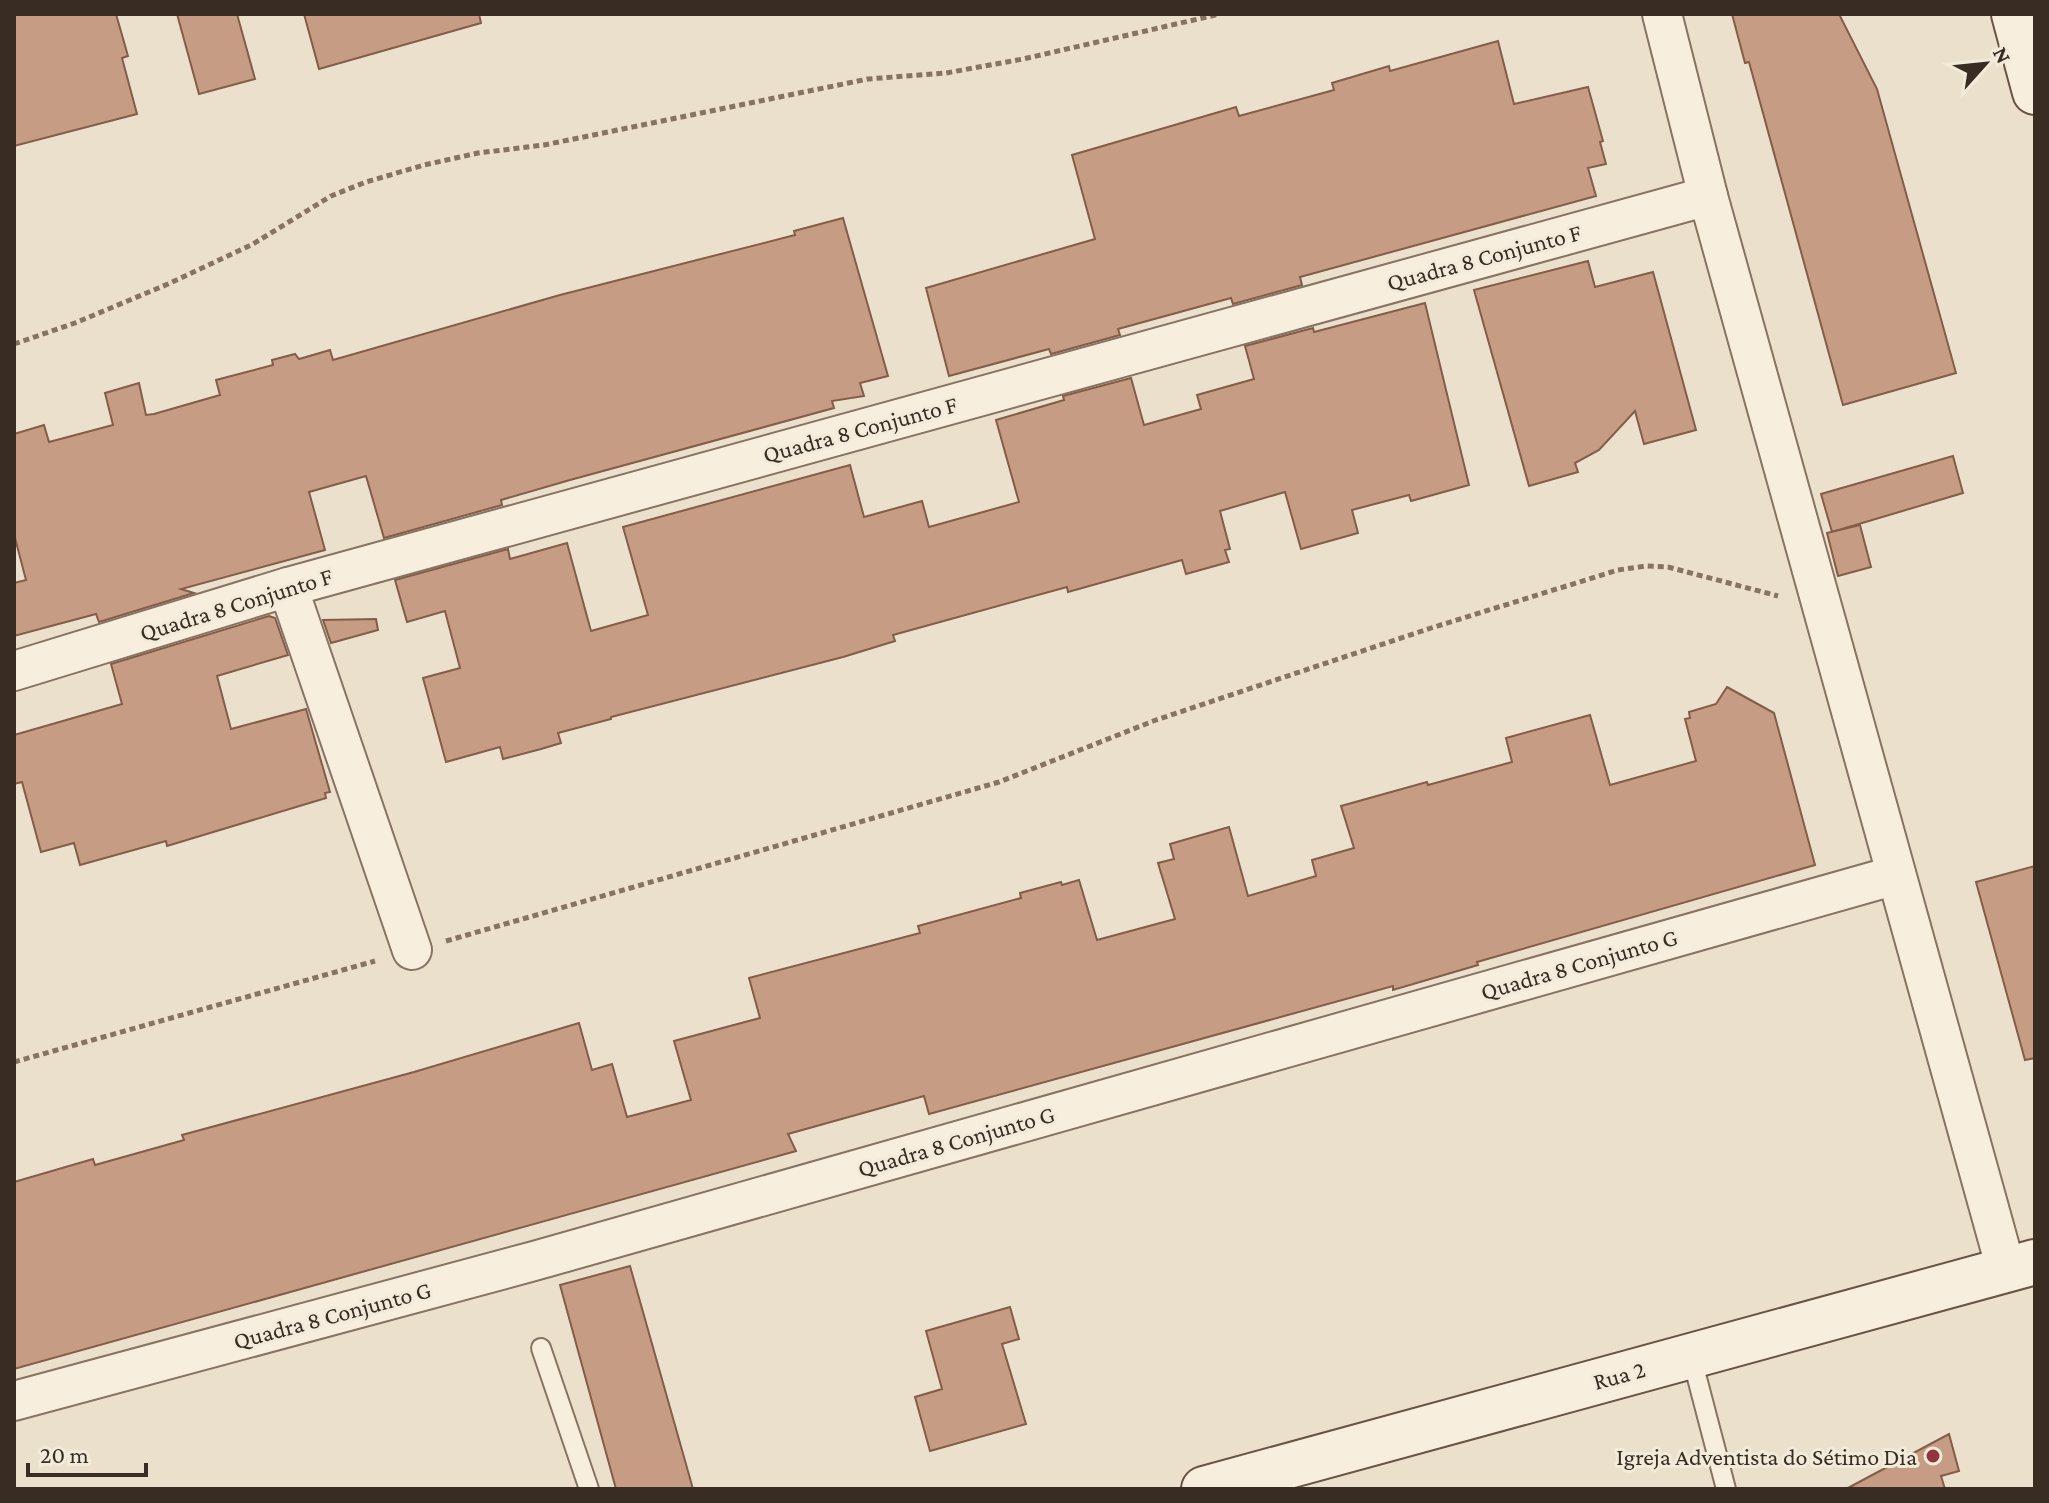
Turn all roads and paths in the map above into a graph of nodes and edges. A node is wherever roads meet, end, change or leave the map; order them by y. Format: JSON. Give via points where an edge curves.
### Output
{"nodes":[{"id":1,"x":1220,"y":14,"type":"edge"},
{"id":2,"x":1662,"y":14,"type":"edge"},
{"id":3,"x":2014,"y":14,"type":"edge"},
{"id":4,"x":2035,"y":92,"type":"edge"},
{"id":5,"x":1708,"y":196,"type":"junction"},
{"id":6,"x":14,"y":344,"type":"edge"},
{"id":7,"x":288,"y":587,"type":"junction"},
{"id":8,"x":1821,"y":602,"type":"junction"},
{"id":9,"x":14,"y":671,"type":"edge"},
{"id":10,"x":1896,"y":875,"type":"junction"},
{"id":11,"x":412,"y":950,"type":"junction"},
{"id":12,"x":14,"y":1062,"type":"edge"},
{"id":13,"x":2021,"y":1266,"type":"edge"},
{"id":14,"x":541,"y":1348,"type":"dead end"},
{"id":15,"x":1691,"y":1355,"type":"junction"},
{"id":16,"x":14,"y":1401,"type":"edge"},
{"id":17,"x":589,"y":1489,"type":"edge"},
{"id":18,"x":1204,"y":1489,"type":"edge"},
{"id":19,"x":1726,"y":1489,"type":"edge"}],
"edges":[{"from":1,"to":6,"type":"path","via":[[1023,59],[946,73],[868,79],[424,165],[343,191],[253,244],[168,284]]},
{"from":2,"to":5,"type":"street"},
{"from":3,"to":4,"type":"street"},
{"from":5,"to":7,"type":"street","name":"Quadra 8 Conjunto F"},
{"from":5,"to":8,"type":"street"},
{"from":7,"to":9,"type":"street","name":"Quadra 8 Conjunto F"},
{"from":7,"to":11,"type":"street"},
{"from":8,"to":10,"type":"street"},
{"from":8,"to":11,"type":"path","via":[[1668,567],[1618,570],[1156,720],[999,782]]},
{"from":10,"to":13,"type":"street"},
{"from":10,"to":16,"type":"street","name":"Quadra 8 Conjunto G","via":[[534,1261]]},
{"from":11,"to":12,"type":"path"},
{"from":13,"to":15,"type":"street","name":"Rua 2"},
{"from":14,"to":17,"type":"lane"},
{"from":15,"to":18,"type":"street","name":"Rua 2"},
{"from":15,"to":19,"type":"lane"}]}
